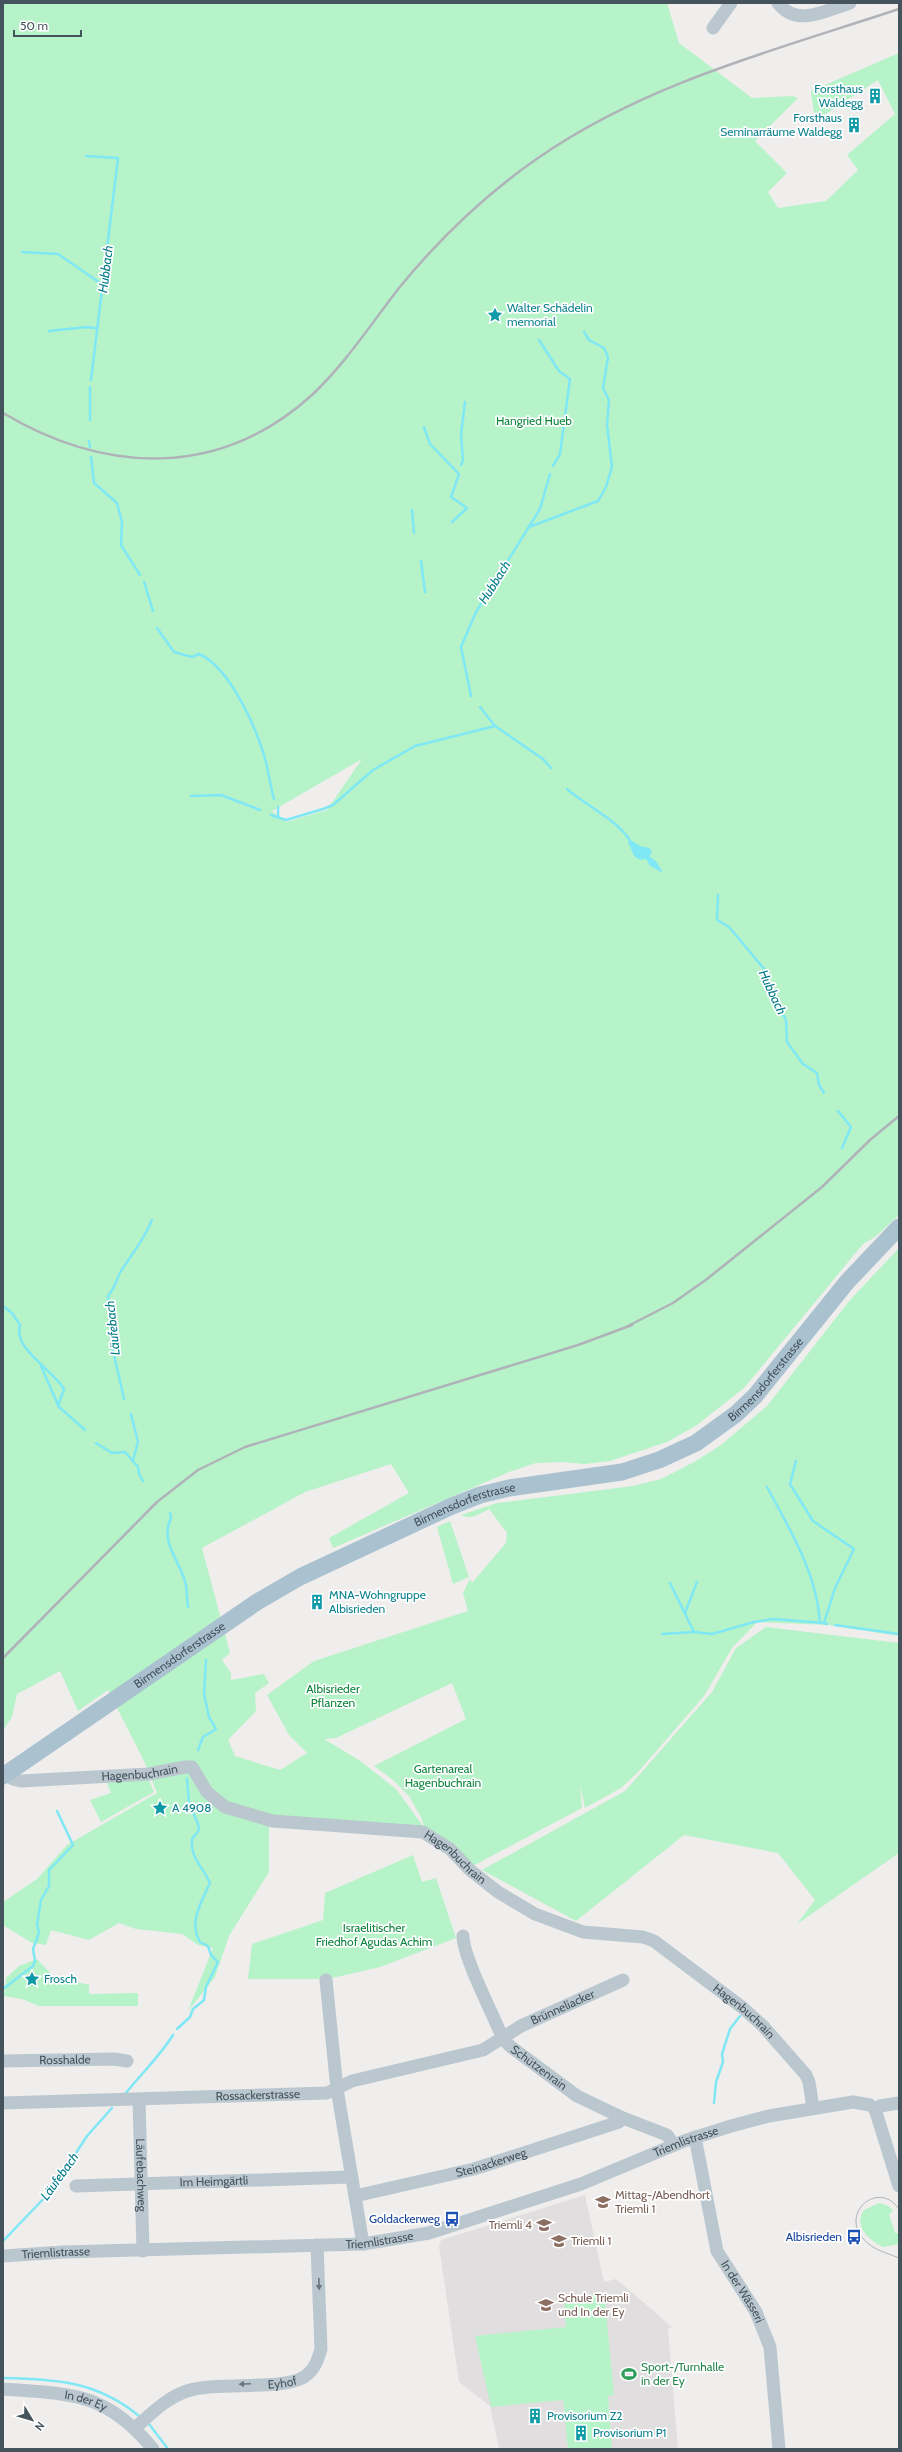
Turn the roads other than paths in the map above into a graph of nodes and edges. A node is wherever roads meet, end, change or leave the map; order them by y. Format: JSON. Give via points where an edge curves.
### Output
{"nodes":[{"id":1,"x":731,"y":3,"type":"edge"},
{"id":2,"x":778,"y":3,"type":"edge"},
{"id":3,"x":850,"y":3,"type":"edge"},
{"id":4,"x":712,"y":28,"type":"dead end"},
{"id":5,"x":899,"y":1227,"type":"edge"},
{"id":6,"x":5,"y":1775,"type":"edge"},
{"id":7,"x":464,"y":1936,"type":"dead end"},
{"id":8,"x":326,"y":1980,"type":"dead end"},
{"id":9,"x":624,"y":1980,"type":"dead end"},
{"id":10,"x":503,"y":2039,"type":"junction"},
{"id":11,"x":3,"y":2061,"type":"edge"},
{"id":12,"x":127,"y":2061,"type":"dead end"},
{"id":13,"x":337,"y":2089,"type":"junction"},
{"id":14,"x":139,"y":2100,"type":"junction"},
{"id":15,"x":3,"y":2103,"type":"edge"},
{"id":16,"x":899,"y":2103,"type":"edge"},
{"id":17,"x":813,"y":2108,"type":"junction"},
{"id":18,"x":875,"y":2109,"type":"junction"},
{"id":19,"x":623,"y":2118,"type":"junction"},
{"id":20,"x":695,"y":2137,"type":"junction"},
{"id":21,"x":674,"y":2145,"type":"junction"},
{"id":22,"x":351,"y":2177,"type":"junction"},
{"id":23,"x":142,"y":2184,"type":"junction"},
{"id":24,"x":76,"y":2186,"type":"dead end"},
{"id":25,"x":899,"y":2186,"type":"edge"},
{"id":26,"x":355,"y":2196,"type":"junction"},
{"id":27,"x":363,"y":2244,"type":"junction"},
{"id":28,"x":317,"y":2245,"type":"junction"},
{"id":29,"x":143,"y":2251,"type":"junction"},
{"id":30,"x":3,"y":2256,"type":"edge"},
{"id":31,"x":3,"y":2389,"type":"edge"},
{"id":32,"x":135,"y":2428,"type":"junction"},
{"id":33,"x":153,"y":2449,"type":"edge"},
{"id":34,"x":779,"y":2449,"type":"edge"}],
"edges":[{"from":1,"to":4,"type":"street"},
{"from":2,"to":3,"type":"street","via":[[785,11],[799,17]]},
{"from":5,"to":6,"type":"main road","name":"Birmensdorferstrasse","via":[[847,1282],[755,1396],[736,1414],[696,1443],[660,1460],[622,1472],[509,1488],[480,1496],[452,1506],[306,1574],[257,1602]]},
{"from":6,"to":17,"type":"street","name":"Hagenbuchrain","via":[[20,1782],[149,1774],[192,1767],[217,1803],[248,1815],[285,1822],[423,1832],[450,1849],[470,1870],[498,1892],[535,1914],[583,1932],[643,1937],[664,1947],[763,2026],[806,2075]]},
{"from":7,"to":10,"type":"street","name":"Schützenrain","via":[[463,1944]]},
{"from":8,"to":13,"type":"street"},
{"from":9,"to":10,"type":"street","name":"Brünneliacker","via":[[521,2026]]},
{"from":10,"to":13,"type":"street","name":"Rossackerstrasse","via":[[483,2050],[352,2081]]},
{"from":10,"to":19,"type":"street","name":"Schützenrain","via":[[576,2096]]},
{"from":11,"to":12,"type":"street","name":"Rosshalde"},
{"from":13,"to":14,"type":"street","name":"Rossackerstrasse","via":[[327,2093]]},
{"from":13,"to":22,"type":"street"},
{"from":14,"to":15,"type":"street","name":"Rossackerstrasse"},
{"from":14,"to":23,"type":"street","name":"Läufebachweg"},
{"from":16,"to":18,"type":"street"},
{"from":17,"to":18,"type":"street","name":"Triemlistrasse","via":[[853,2102],[870,2105]]},
{"from":17,"to":20,"type":"street","name":"Triemlistrasse","via":[[769,2116]]},
{"from":18,"to":25,"type":"street"},
{"from":19,"to":21,"type":"street","name":"Schützenrain","via":[[667,2135]]},
{"from":19,"to":26,"type":"street","name":"Steinackerweg","via":[[619,2122],[480,2167]]},
{"from":20,"to":21,"type":"street","name":"Triemlistrasse"},
{"from":20,"to":34,"type":"street","name":"In der Wässeri","via":[[717,2251],[756,2312],[770,2347]]},
{"from":21,"to":27,"type":"street","name":"Triemlistrasse","via":[[581,2184],[429,2233]]},
{"from":22,"to":23,"type":"street","name":"Im Heimgärtli"},
{"from":22,"to":26,"type":"street"},
{"from":23,"to":24,"type":"street","name":"Im Heimgärtli"},
{"from":23,"to":29,"type":"street","name":"Läufebachweg"},
{"from":26,"to":27,"type":"street"},
{"from":27,"to":28,"type":"street","name":"Triemlistrasse"},
{"from":28,"to":29,"type":"street","name":"Triemlistrasse"},
{"from":28,"to":32,"type":"street","name":"Eyhof","one_way":true,"via":[[321,2349],[318,2361],[309,2373],[292,2382],[213,2386],[186,2391],[169,2399]]},
{"from":29,"to":30,"type":"street","name":"Triemlistrasse"},
{"from":31,"to":32,"type":"street","name":"In der Ey","via":[[60,2392],[84,2397],[117,2414]]},
{"from":32,"to":33,"type":"street","name":"In der Ey"}]}
